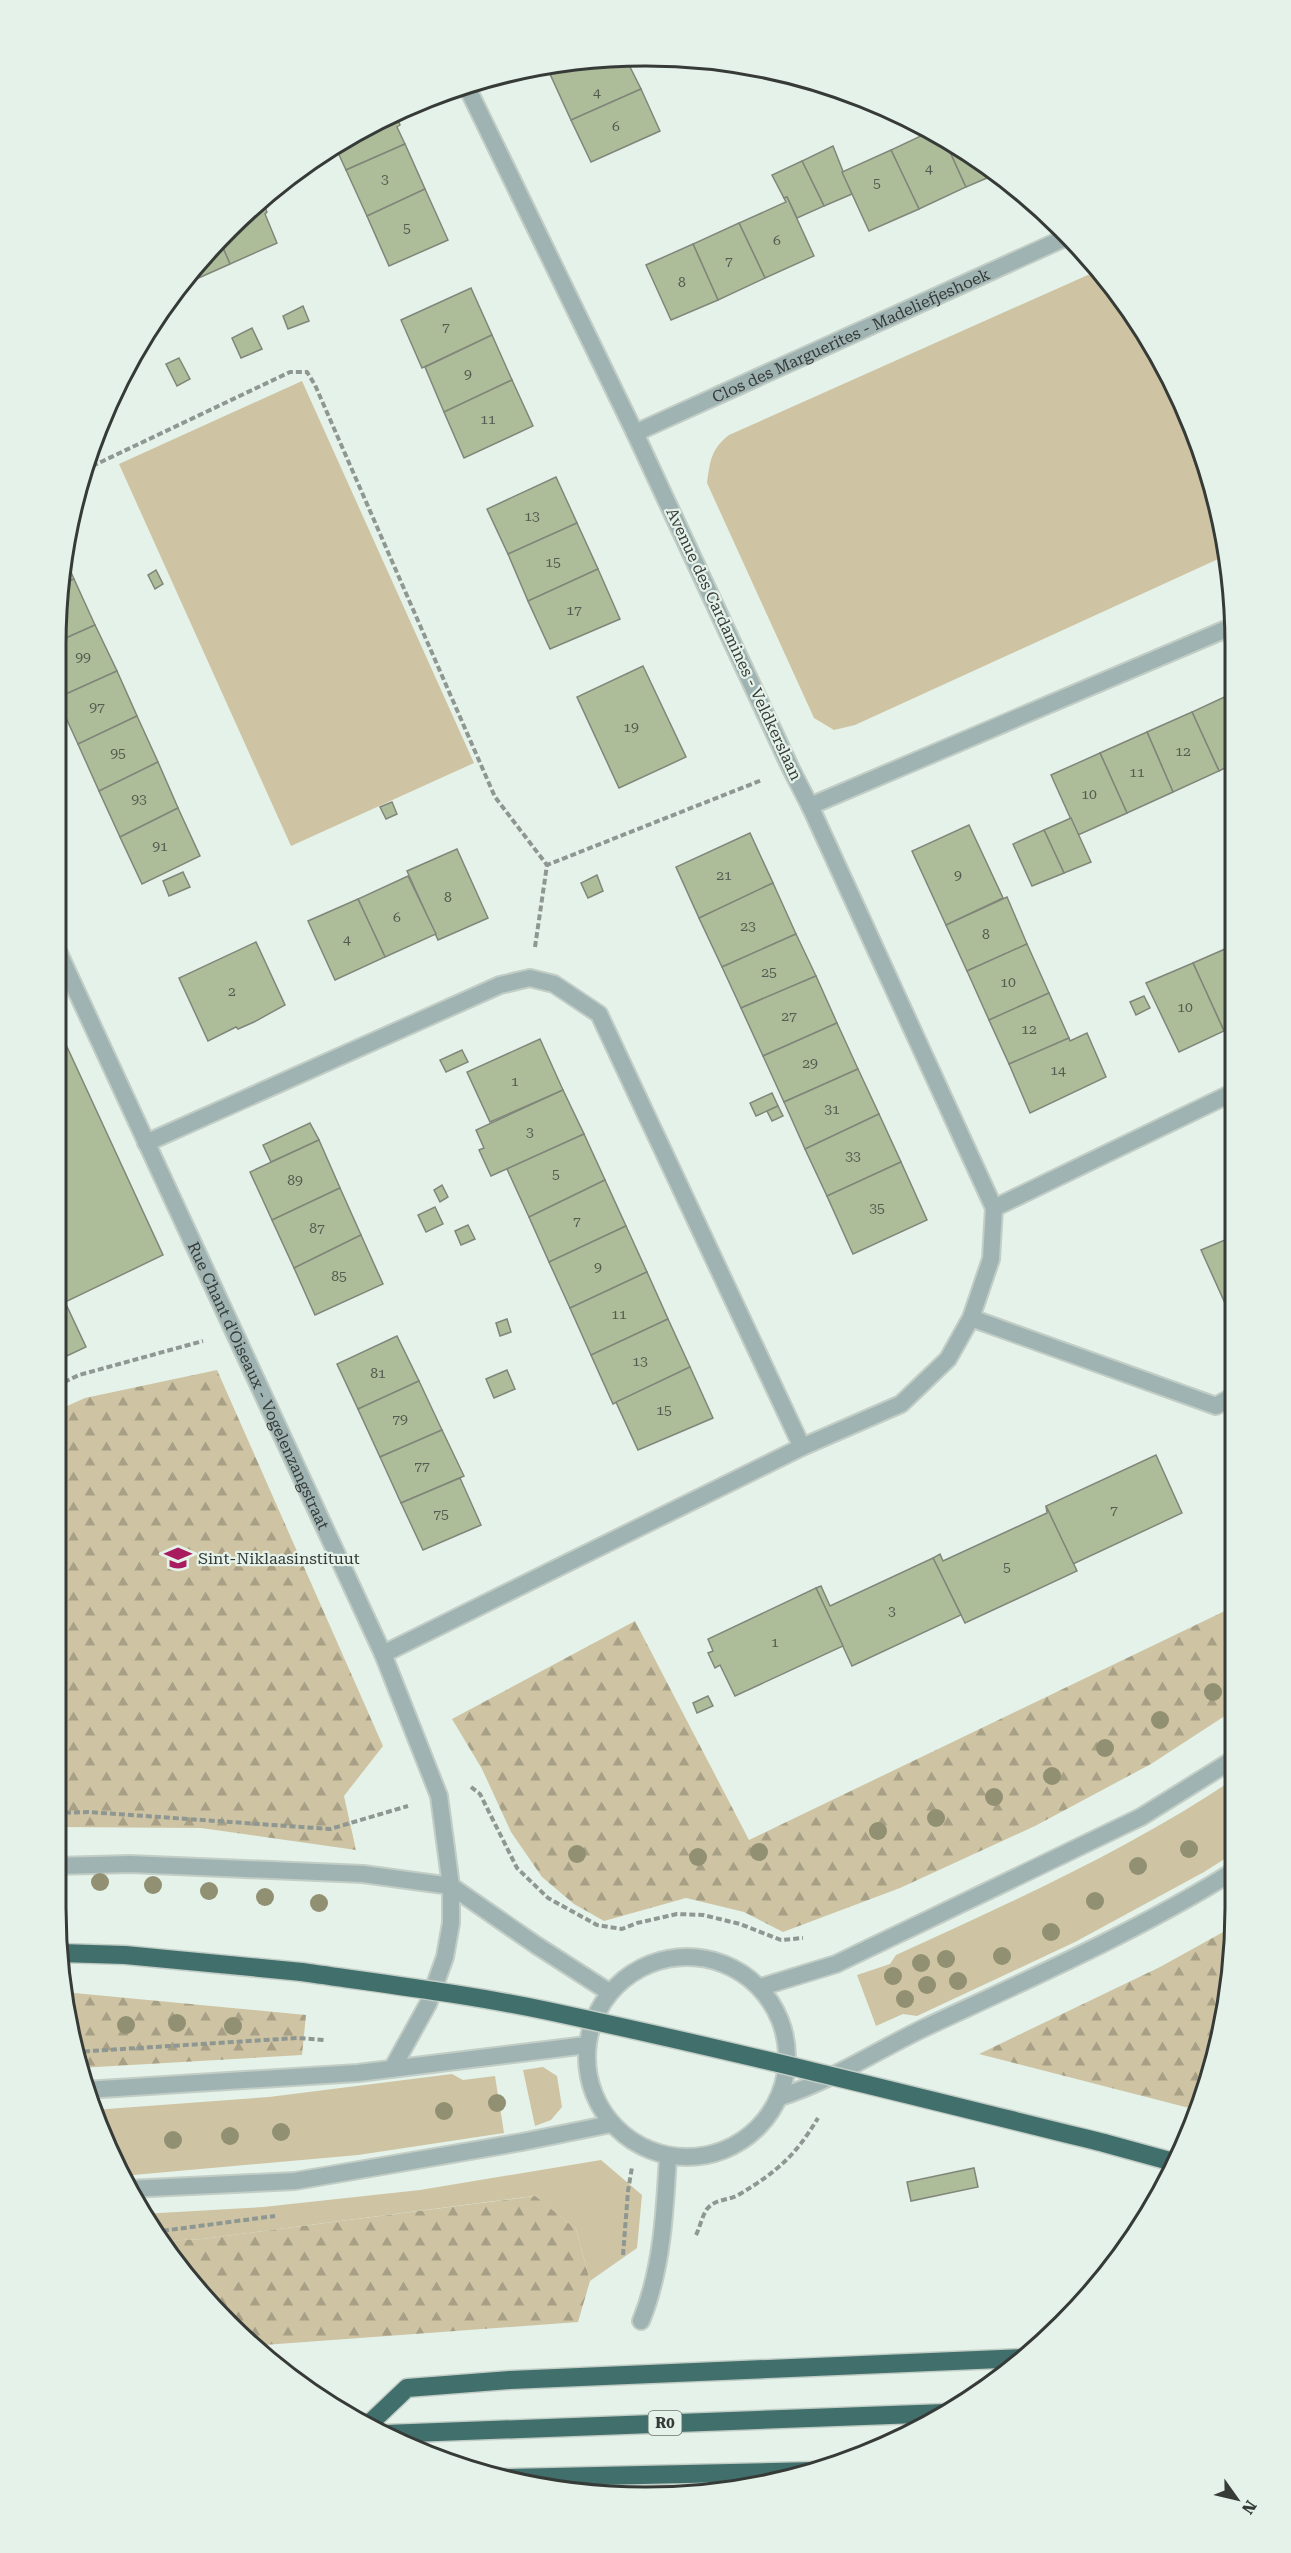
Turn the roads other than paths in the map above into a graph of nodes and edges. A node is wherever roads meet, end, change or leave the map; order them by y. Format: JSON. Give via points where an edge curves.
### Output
{"nodes":[{"id":1,"x":470,"y":94,"type":"edge"},
{"id":2,"x":1059,"y":240,"type":"edge"},
{"id":3,"x":635,"y":433,"type":"junction"},
{"id":4,"x":1225,"y":630,"type":"edge"},
{"id":5,"x":810,"y":806,"type":"junction"},
{"id":6,"x":66,"y":969,"type":"edge"},
{"id":7,"x":1225,"y":1096,"type":"edge"},
{"id":8,"x":146,"y":1143,"type":"junction"},
{"id":9,"x":994,"y":1208,"type":"junction"},
{"id":10,"x":971,"y":1318,"type":"junction"},
{"id":11,"x":1225,"y":1401,"type":"edge"},
{"id":12,"x":801,"y":1447,"type":"junction"},
{"id":13,"x":383,"y":1654,"type":"junction"},
{"id":14,"x":1225,"y":1765,"type":"edge"},
{"id":15,"x":66,"y":1866,"type":"edge"},
{"id":16,"x":1225,"y":1876,"type":"edge"},
{"id":17,"x":451,"y":1886,"type":"junction"},
{"id":18,"x":68,"y":1953,"type":"edge"},
{"id":19,"x":761,"y":1987,"type":"junction"},
{"id":20,"x":609,"y":1992,"type":"junction"},
{"id":21,"x":587,"y":2044,"type":"junction"},
{"id":22,"x":392,"y":2069,"type":"junction"},
{"id":23,"x":96,"y":2089,"type":"edge"},
{"id":24,"x":780,"y":2097,"type":"junction"},
{"id":25,"x":611,"y":2124,"type":"junction"},
{"id":26,"x":668,"y":2156,"type":"junction"},
{"id":27,"x":1167,"y":2160,"type":"edge"},
{"id":28,"x":139,"y":2188,"type":"edge"},
{"id":29,"x":641,"y":2321,"type":"dead end"},
{"id":30,"x":1008,"y":2359,"type":"edge"},
{"id":31,"x":926,"y":2414,"type":"edge"},
{"id":32,"x":374,"y":2419,"type":"edge"},
{"id":33,"x":403,"y":2433,"type":"edge"},
{"id":34,"x":776,"y":2472,"type":"edge"},
{"id":35,"x":540,"y":2477,"type":"edge"}],
"edges":[{"from":1,"to":3,"type":"street","name":"Avenue des Cardamines - Veldkerslaan"},
{"from":2,"to":3,"type":"street","name":"Clos des Marguerites - Madeliefjeshoek"},
{"from":3,"to":5,"type":"street","name":"Avenue des Cardamines - Veldkerslaan"},
{"from":4,"to":5,"type":"street"},
{"from":5,"to":9,"type":"street","name":"Avenue des Cardamines - Veldkerslaan"},
{"from":6,"to":8,"type":"street","name":"Rue Chant d'Oiseaux - Vogelenzangstraat"},
{"from":7,"to":9,"type":"street"},
{"from":8,"to":12,"type":"street","via":[[500,985],[530,978],[554,984],[599,1014]]},
{"from":8,"to":13,"type":"street","name":"Rue Chant d'Oiseaux - Vogelenzangstraat"},
{"from":9,"to":10,"type":"street","via":[[991,1259]]},
{"from":10,"to":11,"type":"street","via":[[1216,1406]]},
{"from":10,"to":12,"type":"street","via":[[948,1359],[901,1404]]},
{"from":12,"to":13,"type":"street"},
{"from":13,"to":17,"type":"street","name":"Rue Chant d'Oiseaux - Vogelenzangstraat","via":[[439,1796]]},
{"from":14,"to":19,"type":"street","via":[[1141,1817],[868,1949],[836,1964]]},
{"from":15,"to":17,"type":"street","via":[[130,1864],[363,1874]]},
{"from":16,"to":24,"type":"street","via":[[809,2088]]},
{"from":17,"to":20,"type":"street"},
{"from":17,"to":22,"type":"street","name":"Rue Chant d'Oiseaux - Vogelenzangstraat","via":[[451,1923],[445,1957],[428,2004]]},
{"from":18,"to":27,"type":"highway","bridge":true,"via":[[302,1972],[524,2007],[845,2079]]},
{"from":19,"to":20,"type":"street","via":[[734,1966],[701,1956],[667,1957],[635,1970]]},
{"from":19,"to":24,"type":"street","via":[[784,2030],[789,2059]]},
{"from":20,"to":21,"type":"street","via":[[594,2017]]},
{"from":21,"to":22,"type":"street"},
{"from":21,"to":25,"type":"street","via":[[588,2073],[596,2100]]},
{"from":22,"to":23,"type":"street"},
{"from":24,"to":26,"type":"street","via":[[762,2126],[734,2146],[702,2157]]},
{"from":25,"to":26,"type":"street","via":[[637,2145]]},
{"from":25,"to":28,"type":"street","via":[[295,2181]]},
{"from":26,"to":29,"type":"street","via":[[652,2294]]},
{"from":30,"to":32,"type":"highway","via":[[407,2388]]},
{"from":31,"to":33,"type":"highway","number":"R0"},
{"from":34,"to":35,"type":"highway"}]}
